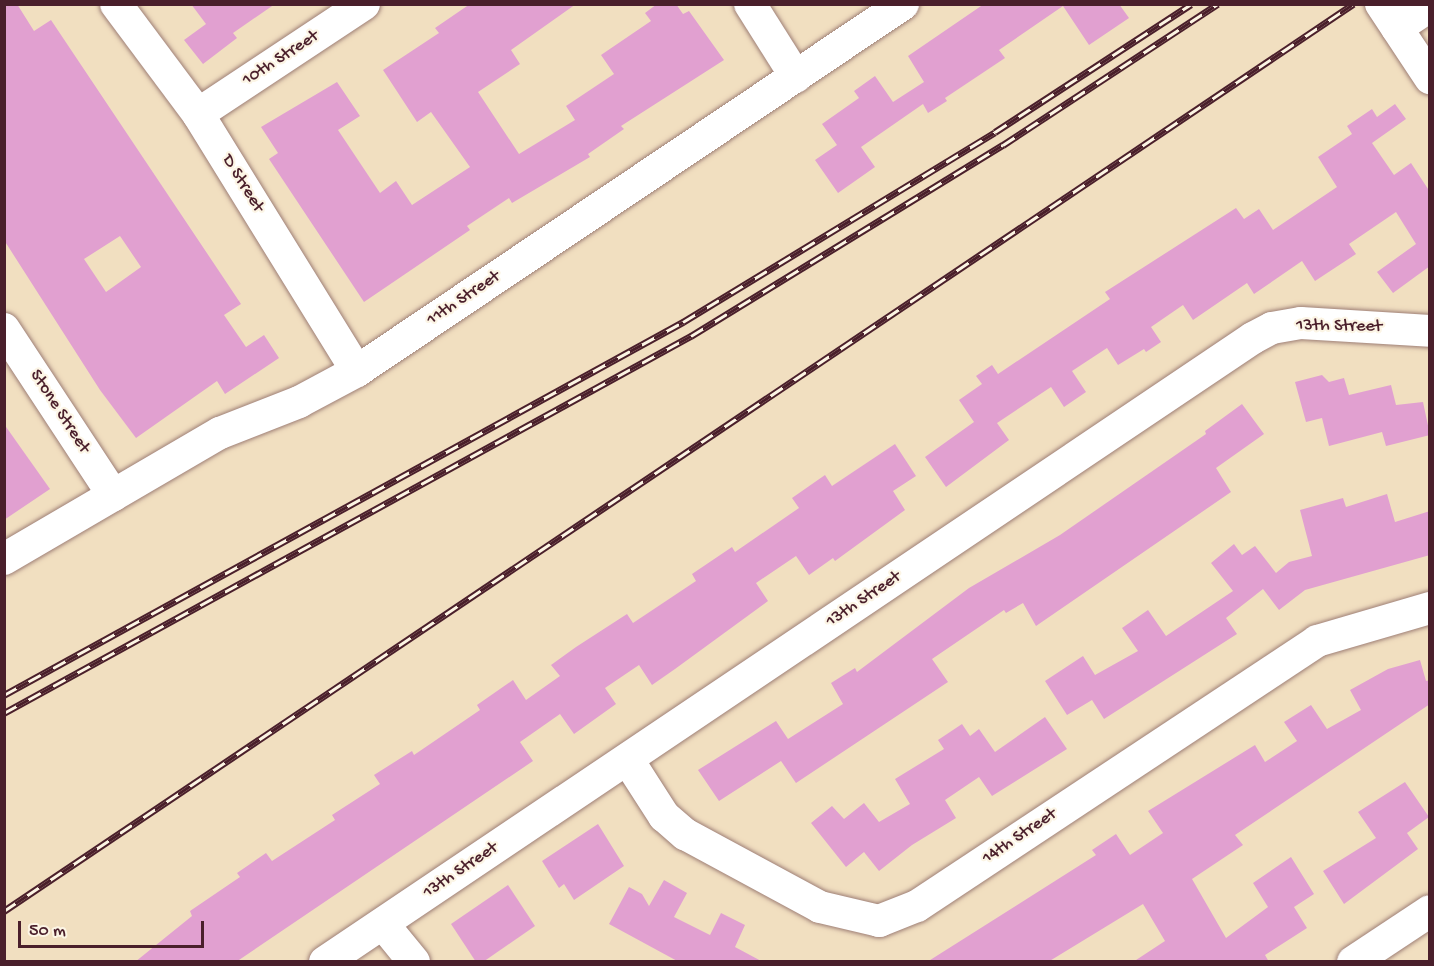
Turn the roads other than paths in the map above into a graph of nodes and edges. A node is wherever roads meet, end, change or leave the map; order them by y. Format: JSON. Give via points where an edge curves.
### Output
{"nodes":[{"id":1,"x":116,"y":4,"type":"edge"},
{"id":2,"x":364,"y":4,"type":"edge"},
{"id":3,"x":750,"y":4,"type":"edge"},
{"id":4,"x":903,"y":4,"type":"edge"},
{"id":5,"x":1430,"y":6,"type":"edge"},
{"id":6,"x":1389,"y":16,"type":"edge"},
{"id":7,"x":796,"y":77,"type":"junction"},
{"id":8,"x":1430,"y":78,"type":"edge"},
{"id":9,"x":198,"y":114,"type":"junction"},
{"id":10,"x":4,"y":329,"type":"edge"},
{"id":11,"x":1430,"y":331,"type":"edge"},
{"id":12,"x":357,"y":371,"type":"junction"},
{"id":13,"x":113,"y":495,"type":"junction"},
{"id":14,"x":4,"y":559,"type":"edge"},
{"id":15,"x":1430,"y":608,"type":"edge"},
{"id":16,"x":628,"y":760,"type":"junction"},
{"id":17,"x":1427,"y":917,"type":"edge"},
{"id":18,"x":382,"y":924,"type":"junction"},
{"id":19,"x":325,"y":962,"type":"edge"},
{"id":20,"x":414,"y":962,"type":"edge"},
{"id":21,"x":1353,"y":962,"type":"edge"}],
"edges":[{"from":1,"to":9,"type":"street","name":"D Street"},
{"from":2,"to":9,"type":"street","name":"10th Street"},
{"from":3,"to":7,"type":"street"},
{"from":4,"to":7,"type":"street","name":"11th Street"},
{"from":5,"to":6,"type":"street"},
{"from":6,"to":8,"type":"street"},
{"from":7,"to":12,"type":"street","name":"11th Street"},
{"from":9,"to":12,"type":"street","name":"D Street"},
{"from":10,"to":13,"type":"street","name":"Stone Street"},
{"from":11,"to":16,"type":"street","name":"13th Street","via":[[1300,323],[1272,328],[1252,338]]},
{"from":12,"to":13,"type":"street","name":"11th Street","via":[[299,402],[220,433]]},
{"from":13,"to":14,"type":"street","name":"11th Street"},
{"from":15,"to":16,"type":"street","name":"14th Street","via":[[1317,641],[917,906],[879,921],[820,906],[685,834],[664,816]]},
{"from":16,"to":18,"type":"street","name":"13th Street"},
{"from":17,"to":21,"type":"street"},
{"from":18,"to":19,"type":"street","name":"13th Street"},
{"from":18,"to":20,"type":"street"}]}
